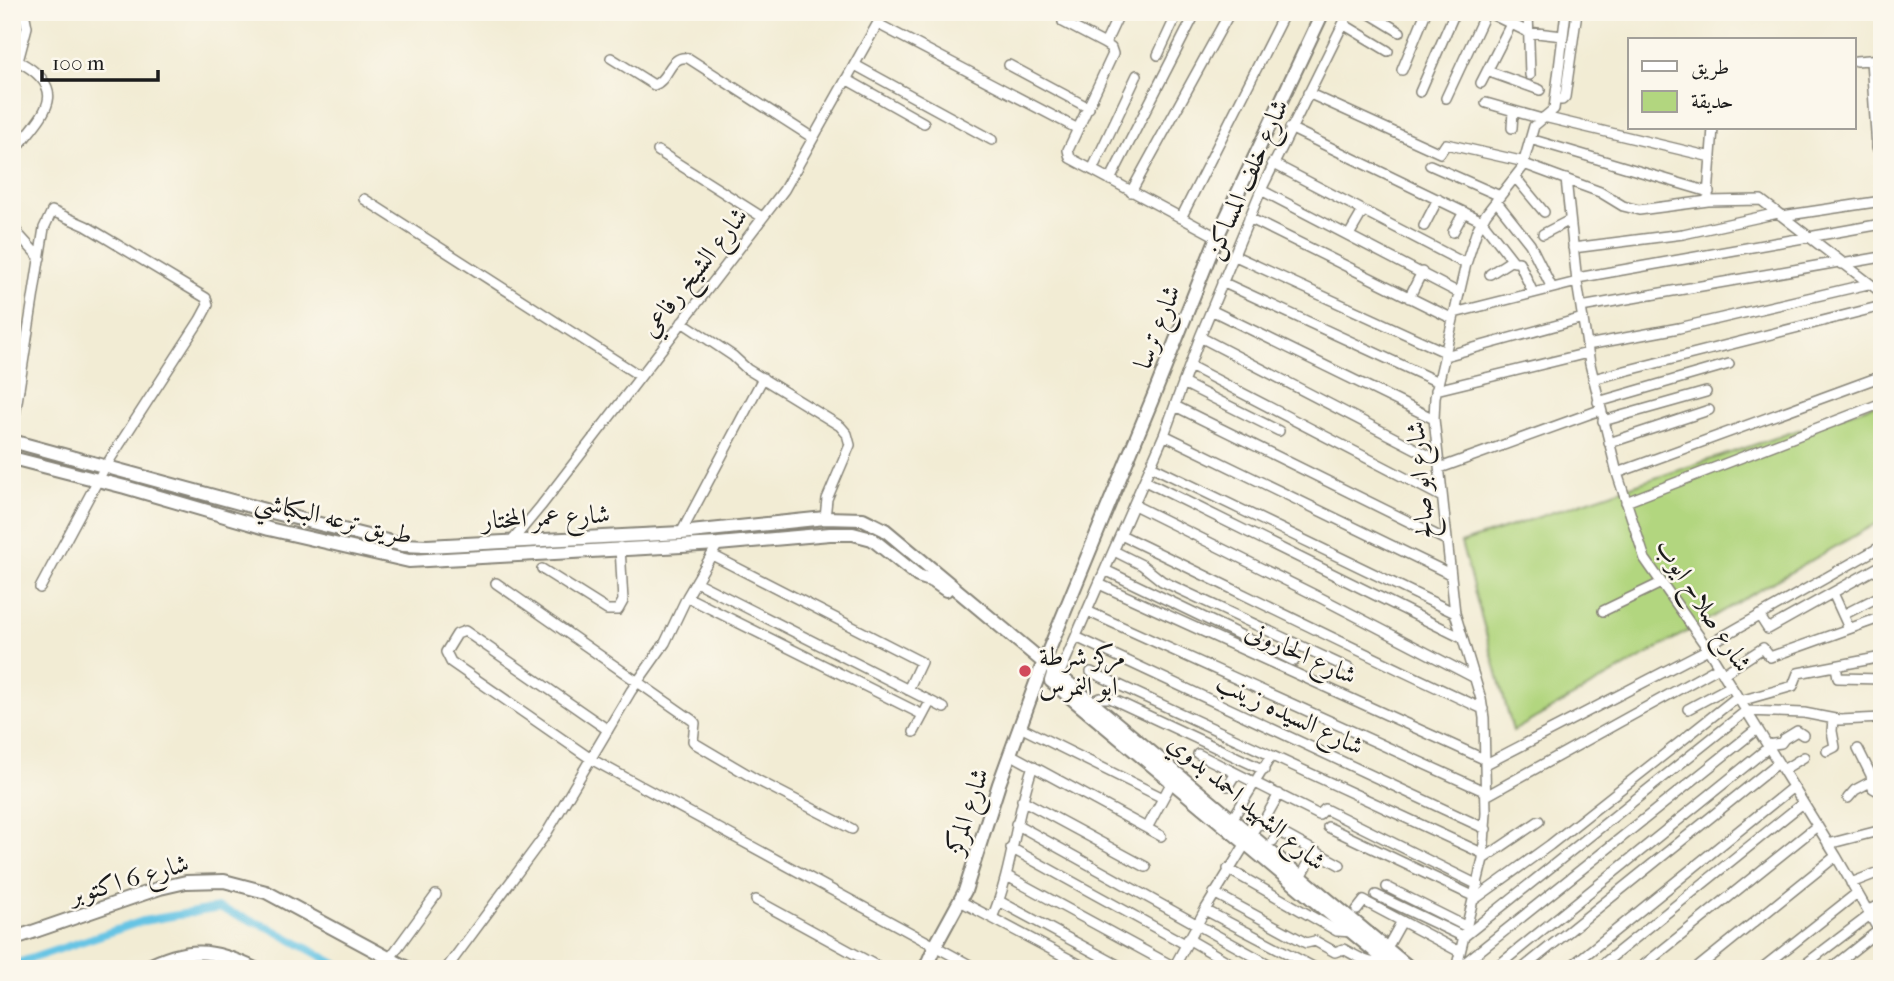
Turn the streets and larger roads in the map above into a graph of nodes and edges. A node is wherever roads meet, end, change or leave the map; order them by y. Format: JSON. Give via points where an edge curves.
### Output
{"nodes":[{"id":1,"x":24,"y":12,"type":"edge"},
{"id":2,"x":884,"y":12,"type":"edge"},
{"id":3,"x":1065,"y":12,"type":"edge"},
{"id":4,"x":1109,"y":12,"type":"edge"},
{"id":5,"x":1178,"y":12,"type":"edge"},
{"id":6,"x":1196,"y":12,"type":"edge"},
{"id":7,"x":1230,"y":12,"type":"edge"},
{"id":8,"x":1286,"y":12,"type":"edge"},
{"id":9,"x":1323,"y":12,"type":"edge"},
{"id":10,"x":1349,"y":12,"type":"edge"},
{"id":11,"x":1367,"y":12,"type":"edge"},
{"id":12,"x":1426,"y":12,"type":"edge"},
{"id":13,"x":1455,"y":12,"type":"edge"},
{"id":14,"x":1486,"y":12,"type":"edge"},
{"id":15,"x":1528,"y":12,"type":"edge"},
{"id":16,"x":1566,"y":12,"type":"edge"},
{"id":17,"x":1577,"y":12,"type":"edge"},
{"id":18,"x":1119,"y":14,"type":"edge"},
{"id":19,"x":878,"y":24,"type":"junction"},
{"id":20,"x":1343,"y":24,"type":"junction"},
{"id":21,"x":1511,"y":24,"type":"junction"},
{"id":22,"x":1401,"y":32,"type":"dead end"},
{"id":23,"x":1528,"y":32,"type":"junction"},
{"id":24,"x":1563,"y":36,"type":"junction"},
{"id":25,"x":1105,"y":44,"type":"junction"},
{"id":26,"x":1388,"y":51,"type":"dead end"},
{"id":27,"x":1158,"y":55,"type":"dead end"},
{"id":28,"x":611,"y":58,"type":"dead end"},
{"id":29,"x":1882,"y":59,"type":"edge"},
{"id":30,"x":15,"y":60,"type":"edge"},
{"id":31,"x":1871,"y":60,"type":"junction"},
{"id":32,"x":1856,"y":61,"type":"dead end"},
{"id":33,"x":855,"y":65,"type":"junction"},
{"id":34,"x":1009,"y":65,"type":"dead end"},
{"id":35,"x":1402,"y":70,"type":"dead end"},
{"id":36,"x":1487,"y":71,"type":"junction"},
{"id":37,"x":1138,"y":75,"type":"dead end"},
{"id":38,"x":1530,"y":75,"type":"dead end"},
{"id":39,"x":846,"y":79,"type":"junction"},
{"id":40,"x":1481,"y":83,"type":"dead end"},
{"id":41,"x":1540,"y":90,"type":"dead end"},
{"id":42,"x":1420,"y":92,"type":"dead end"},
{"id":43,"x":1308,"y":93,"type":"junction"},
{"id":44,"x":1506,"y":97,"type":"dead end"},
{"id":45,"x":1446,"y":98,"type":"dead end"},
{"id":46,"x":1556,"y":100,"type":"junction"},
{"id":47,"x":1486,"y":103,"type":"dead end"},
{"id":48,"x":1089,"y":108,"type":"junction"},
{"id":49,"x":1508,"y":110,"type":"junction"},
{"id":50,"x":1543,"y":118,"type":"junction"},
{"id":51,"x":924,"y":123,"type":"dead end"},
{"id":52,"x":1290,"y":128,"type":"junction"},
{"id":53,"x":1512,"y":128,"type":"dead end"},
{"id":54,"x":1079,"y":129,"type":"junction"},
{"id":55,"x":1713,"y":130,"type":"edge"},
{"id":56,"x":813,"y":138,"type":"junction"},
{"id":57,"x":1530,"y":139,"type":"junction"},
{"id":58,"x":992,"y":141,"type":"dead end"},
{"id":59,"x":1877,"y":148,"type":"dead end"},
{"id":60,"x":658,"y":151,"type":"dead end"},
{"id":61,"x":12,"y":155,"type":"edge"},
{"id":62,"x":1711,"y":157,"type":"junction"},
{"id":63,"x":1272,"y":163,"type":"junction"},
{"id":64,"x":1524,"y":163,"type":"junction"},
{"id":65,"x":1430,"y":164,"type":"dead end"},
{"id":66,"x":1092,"y":170,"type":"junction"},
{"id":67,"x":1515,"y":177,"type":"junction"},
{"id":68,"x":1566,"y":179,"type":"junction"},
{"id":69,"x":1110,"y":180,"type":"junction"},
{"id":70,"x":1261,"y":190,"type":"junction"},
{"id":71,"x":1131,"y":192,"type":"junction"},
{"id":72,"x":1708,"y":197,"type":"junction"},
{"id":73,"x":1498,"y":198,"type":"junction"},
{"id":74,"x":364,"y":199,"type":"dead end"},
{"id":75,"x":1438,"y":199,"type":"junction"},
{"id":76,"x":1882,"y":201,"type":"edge"},
{"id":77,"x":1363,"y":211,"type":"junction"},
{"id":78,"x":1464,"y":212,"type":"junction"},
{"id":79,"x":1544,"y":212,"type":"dead end"},
{"id":80,"x":1780,"y":214,"type":"junction"},
{"id":81,"x":762,"y":217,"type":"junction"},
{"id":82,"x":1181,"y":218,"type":"junction"},
{"id":83,"x":1249,"y":218,"type":"junction"},
{"id":84,"x":1570,"y":220,"type":"junction"},
{"id":85,"x":1482,"y":221,"type":"junction"},
{"id":86,"x":1882,"y":224,"type":"edge"},
{"id":87,"x":12,"y":225,"type":"edge"},
{"id":88,"x":1424,"y":226,"type":"dead end"},
{"id":89,"x":1454,"y":232,"type":"dead end"},
{"id":90,"x":1543,"y":234,"type":"dead end"},
{"id":91,"x":1349,"y":235,"type":"junction"},
{"id":92,"x":1217,"y":237,"type":"junction"},
{"id":93,"x":1807,"y":237,"type":"junction"},
{"id":94,"x":1573,"y":248,"type":"junction"},
{"id":95,"x":1233,"y":255,"type":"junction"},
{"id":96,"x":1882,"y":257,"type":"edge"},
{"id":97,"x":40,"y":258,"type":"junction"},
{"id":98,"x":1512,"y":260,"type":"junction"},
{"id":99,"x":1841,"y":263,"type":"junction"},
{"id":100,"x":1466,"y":264,"type":"junction"},
{"id":101,"x":1422,"y":272,"type":"junction"},
{"id":102,"x":1490,"y":274,"type":"dead end"},
{"id":103,"x":1577,"y":280,"type":"junction"},
{"id":104,"x":1223,"y":282,"type":"junction"},
{"id":105,"x":1876,"y":287,"type":"edge"},
{"id":106,"x":1552,"y":288,"type":"junction"},
{"id":107,"x":1459,"y":293,"type":"junction"},
{"id":108,"x":1533,"y":293,"type":"junction"},
{"id":109,"x":1409,"y":298,"type":"junction"},
{"id":110,"x":1882,"y":306,"type":"edge"},
{"id":111,"x":1581,"y":307,"type":"junction"},
{"id":112,"x":1211,"y":310,"type":"junction"},
{"id":113,"x":1453,"y":316,"type":"junction"},
{"id":114,"x":1583,"y":318,"type":"junction"},
{"id":115,"x":682,"y":322,"type":"junction"},
{"id":116,"x":1200,"y":337,"type":"junction"},
{"id":117,"x":1588,"y":349,"type":"junction"},
{"id":118,"x":1445,"y":354,"type":"junction"},
{"id":119,"x":1729,"y":364,"type":"dead end"},
{"id":120,"x":1190,"y":366,"type":"junction"},
{"id":121,"x":640,"y":376,"type":"junction"},
{"id":122,"x":1882,"y":376,"type":"edge"},
{"id":123,"x":763,"y":378,"type":"junction"},
{"id":124,"x":1593,"y":379,"type":"junction"},
{"id":125,"x":1183,"y":383,"type":"junction"},
{"id":126,"x":1437,"y":386,"type":"junction"},
{"id":127,"x":1706,"y":392,"type":"dead end"},
{"id":128,"x":1882,"y":403,"type":"edge"},
{"id":129,"x":1175,"y":406,"type":"junction"},
{"id":130,"x":1599,"y":406,"type":"junction"},
{"id":131,"x":1709,"y":410,"type":"dead end"},
{"id":132,"x":1434,"y":419,"type":"junction"},
{"id":133,"x":1603,"y":421,"type":"junction"},
{"id":134,"x":1279,"y":431,"type":"dead end"},
{"id":135,"x":12,"y":435,"type":"edge"},
{"id":136,"x":1164,"y":435,"type":"junction"},
{"id":137,"x":12,"y":441,"type":"edge"},
{"id":138,"x":1609,"y":443,"type":"junction"},
{"id":139,"x":12,"y":458,"type":"edge"},
{"id":140,"x":44,"y":458,"type":"junction"},
{"id":141,"x":1439,"y":465,"type":"junction"},
{"id":142,"x":1151,"y":466,"type":"junction"},
{"id":143,"x":102,"y":473,"type":"junction"},
{"id":144,"x":1617,"y":473,"type":"junction"},
{"id":145,"x":1145,"y":481,"type":"junction"},
{"id":146,"x":1442,"y":497,"type":"junction"},
{"id":147,"x":1626,"y":502,"type":"junction"},
{"id":148,"x":1134,"y":505,"type":"junction"},
{"id":149,"x":825,"y":518,"type":"junction"},
{"id":150,"x":681,"y":533,"type":"junction"},
{"id":151,"x":1121,"y":535,"type":"junction"},
{"id":152,"x":654,"y":540,"type":"junction"},
{"id":153,"x":1446,"y":540,"type":"junction"},
{"id":154,"x":512,"y":541,"type":"junction"},
{"id":155,"x":620,"y":541,"type":"junction"},
{"id":156,"x":721,"y":541,"type":"junction"},
{"id":157,"x":1882,"y":546,"type":"edge"},
{"id":158,"x":464,"y":551,"type":"junction"},
{"id":159,"x":1114,"y":551,"type":"junction"},
{"id":160,"x":1882,"y":565,"type":"edge"},
{"id":161,"x":542,"y":569,"type":"dead end"},
{"id":162,"x":1105,"y":570,"type":"junction"},
{"id":163,"x":1450,"y":574,"type":"junction"},
{"id":164,"x":696,"y":582,"type":"junction"},
{"id":165,"x":496,"y":583,"type":"dead end"},
{"id":166,"x":1661,"y":583,"type":"junction"},
{"id":167,"x":1099,"y":584,"type":"junction"},
{"id":168,"x":40,"y":589,"type":"dead end"},
{"id":169,"x":1833,"y":593,"type":"junction"},
{"id":170,"x":1882,"y":595,"type":"edge"},
{"id":171,"x":687,"y":597,"type":"junction"},
{"id":172,"x":969,"y":600,"type":"junction"},
{"id":173,"x":1854,"y":609,"type":"junction"},
{"id":174,"x":1087,"y":611,"type":"junction"},
{"id":175,"x":1603,"y":611,"type":"dead end"},
{"id":176,"x":1455,"y":612,"type":"junction"},
{"id":177,"x":1759,"y":615,"type":"junction"},
{"id":178,"x":1843,"y":615,"type":"junction"},
{"id":179,"x":1882,"y":617,"type":"edge"},
{"id":180,"x":1860,"y":624,"type":"junction"},
{"id":181,"x":1849,"y":628,"type":"junction"},
{"id":182,"x":1076,"y":637,"type":"junction"},
{"id":183,"x":1462,"y":638,"type":"junction"},
{"id":184,"x":1707,"y":648,"type":"junction"},
{"id":185,"x":1882,"y":657,"type":"edge"},
{"id":186,"x":1294,"y":661,"type":"dead end"},
{"id":187,"x":1836,"y":666,"type":"junction"},
{"id":188,"x":1350,"y":669,"type":"dead end"},
{"id":189,"x":1052,"y":670,"type":"junction"},
{"id":190,"x":1721,"y":671,"type":"junction"},
{"id":191,"x":1091,"y":672,"type":"dead end"},
{"id":192,"x":1475,"y":678,"type":"junction"},
{"id":193,"x":1882,"y":679,"type":"edge"},
{"id":194,"x":637,"y":683,"type":"junction"},
{"id":195,"x":1731,"y":686,"type":"junction"},
{"id":196,"x":908,"y":691,"type":"junction"},
{"id":197,"x":1739,"y":699,"type":"junction"},
{"id":198,"x":930,"y":702,"type":"junction"},
{"id":199,"x":1092,"y":702,"type":"junction"},
{"id":200,"x":944,"y":708,"type":"dead end"},
{"id":201,"x":1483,"y":709,"type":"junction"},
{"id":202,"x":1688,"y":709,"type":"dead end"},
{"id":203,"x":1746,"y":711,"type":"junction"},
{"id":204,"x":923,"y":715,"type":"junction"},
{"id":205,"x":1882,"y":718,"type":"edge"},
{"id":206,"x":1833,"y":719,"type":"junction"},
{"id":207,"x":1020,"y":727,"type":"junction"},
{"id":208,"x":1757,"y":729,"type":"junction"},
{"id":209,"x":608,"y":730,"type":"junction"},
{"id":210,"x":914,"y":732,"type":"dead end"},
{"id":211,"x":1803,"y":735,"type":"dead end"},
{"id":212,"x":1768,"y":746,"type":"junction"},
{"id":213,"x":1858,"y":749,"type":"dead end"},
{"id":214,"x":1827,"y":751,"type":"dead end"},
{"id":215,"x":1010,"y":754,"type":"junction"},
{"id":216,"x":1198,"y":754,"type":"dead end"},
{"id":217,"x":1271,"y":756,"type":"junction"},
{"id":218,"x":1804,"y":757,"type":"dead end"},
{"id":219,"x":591,"y":759,"type":"junction"},
{"id":220,"x":1486,"y":762,"type":"junction"},
{"id":221,"x":1033,"y":766,"type":"junction"},
{"id":222,"x":1780,"y":767,"type":"junction"},
{"id":223,"x":1264,"y":769,"type":"junction"},
{"id":224,"x":1236,"y":773,"type":"junction"},
{"id":225,"x":1174,"y":778,"type":"junction"},
{"id":226,"x":1872,"y":781,"type":"junction"},
{"id":227,"x":1256,"y":783,"type":"junction"},
{"id":228,"x":1228,"y":786,"type":"dead end"},
{"id":229,"x":1793,"y":787,"type":"junction"},
{"id":230,"x":1882,"y":793,"type":"edge"},
{"id":231,"x":1279,"y":794,"type":"junction"},
{"id":232,"x":1486,"y":794,"type":"junction"},
{"id":233,"x":1848,"y":797,"type":"dead end"},
{"id":234,"x":1163,"y":798,"type":"junction"},
{"id":235,"x":1022,"y":800,"type":"junction"},
{"id":236,"x":1803,"y":803,"type":"junction"},
{"id":237,"x":1539,"y":821,"type":"dead end"},
{"id":238,"x":1230,"y":823,"type":"junction"},
{"id":239,"x":1016,"y":824,"type":"junction"},
{"id":240,"x":1262,"y":824,"type":"junction"},
{"id":241,"x":1817,"y":825,"type":"junction"},
{"id":242,"x":1328,"y":827,"type":"dead end"},
{"id":243,"x":1147,"y":828,"type":"junction"},
{"id":244,"x":852,"y":829,"type":"dead end"},
{"id":245,"x":1486,"y":829,"type":"junction"},
{"id":246,"x":1279,"y":831,"type":"junction"},
{"id":247,"x":1882,"y":831,"type":"edge"},
{"id":248,"x":1161,"y":836,"type":"dead end"},
{"id":249,"x":1247,"y":838,"type":"junction"},
{"id":250,"x":1273,"y":841,"type":"dead end"},
{"id":251,"x":1828,"y":844,"type":"junction"},
{"id":252,"x":1011,"y":848,"type":"junction"},
{"id":253,"x":1315,"y":851,"type":"junction"},
{"id":254,"x":1836,"y":856,"type":"junction"},
{"id":255,"x":1483,"y":857,"type":"junction"},
{"id":256,"x":1340,"y":865,"type":"dead end"},
{"id":257,"x":1146,"y":867,"type":"dead end"},
{"id":258,"x":1228,"y":869,"type":"junction"},
{"id":259,"x":1882,"y":871,"type":"edge"},
{"id":260,"x":1007,"y":876,"type":"junction"},
{"id":261,"x":1301,"y":877,"type":"junction"},
{"id":262,"x":1852,"y":883,"type":"junction"},
{"id":263,"x":1478,"y":885,"type":"junction"},
{"id":264,"x":1387,"y":887,"type":"dead end"},
{"id":265,"x":1214,"y":893,"type":"junction"},
{"id":266,"x":1857,"y":894,"type":"junction"},
{"id":267,"x":436,"y":895,"type":"dead end"},
{"id":268,"x":1376,"y":895,"type":"dead end"},
{"id":269,"x":1312,"y":898,"type":"junction"},
{"id":270,"x":1475,"y":898,"type":"junction"},
{"id":271,"x":755,"y":900,"type":"dead end"},
{"id":272,"x":960,"y":901,"type":"junction"},
{"id":273,"x":999,"y":901,"type":"junction"},
{"id":274,"x":1882,"y":905,"type":"edge"},
{"id":275,"x":1205,"y":910,"type":"junction"},
{"id":276,"x":1357,"y":910,"type":"dead end"},
{"id":277,"x":1302,"y":911,"type":"junction"},
{"id":278,"x":1868,"y":912,"type":"junction"},
{"id":279,"x":992,"y":918,"type":"junction"},
{"id":280,"x":1402,"y":921,"type":"junction"},
{"id":281,"x":1196,"y":924,"type":"junction"},
{"id":282,"x":1880,"y":929,"type":"edge"},
{"id":283,"x":1350,"y":932,"type":"junction"},
{"id":284,"x":1465,"y":933,"type":"junction"},
{"id":285,"x":12,"y":939,"type":"edge"},
{"id":286,"x":1186,"y":942,"type":"junction"},
{"id":287,"x":935,"y":946,"type":"junction"},
{"id":288,"x":1339,"y":950,"type":"junction"},
{"id":289,"x":1460,"y":952,"type":"junction"},
{"id":290,"x":390,"y":958,"type":"junction"},
{"id":291,"x":1383,"y":959,"type":"edge"},
{"id":292,"x":1175,"y":968,"type":"edge"},
{"id":293,"x":144,"y":969,"type":"edge"},
{"id":294,"x":255,"y":969,"type":"edge"},
{"id":295,"x":409,"y":969,"type":"edge"},
{"id":296,"x":446,"y":969,"type":"edge"},
{"id":297,"x":882,"y":969,"type":"edge"},
{"id":298,"x":925,"y":969,"type":"edge"},
{"id":299,"x":976,"y":969,"type":"edge"},
{"id":300,"x":1088,"y":969,"type":"edge"},
{"id":301,"x":1125,"y":969,"type":"edge"},
{"id":302,"x":1240,"y":969,"type":"edge"},
{"id":303,"x":1278,"y":969,"type":"edge"},
{"id":304,"x":1317,"y":969,"type":"edge"},
{"id":305,"x":1396,"y":969,"type":"edge"},
{"id":306,"x":1411,"y":969,"type":"edge"},
{"id":307,"x":1457,"y":969,"type":"edge"},
{"id":308,"x":1494,"y":969,"type":"edge"},
{"id":309,"x":1522,"y":969,"type":"edge"},
{"id":310,"x":1568,"y":969,"type":"edge"},
{"id":311,"x":1597,"y":969,"type":"edge"},
{"id":312,"x":1639,"y":969,"type":"edge"},
{"id":313,"x":1696,"y":969,"type":"edge"},
{"id":314,"x":1760,"y":969,"type":"edge"},
{"id":315,"x":1799,"y":969,"type":"edge"},
{"id":316,"x":1830,"y":969,"type":"edge"}],
"edges":[{"from":1,"to":30,"type":"street","via":[[27,27]]},
{"from":2,"to":19,"type":"street","name":"شارع الشيخ رفاعي"},
{"from":3,"to":25,"type":"street","via":[[1065,24]]},
{"from":4,"to":18,"type":"street"},
{"from":5,"to":27,"type":"street"},
{"from":6,"to":69,"type":"street"},
{"from":7,"to":71,"type":"street"},
{"from":8,"to":82,"type":"street"},
{"from":9,"to":92,"type":"street","name":"شارع ترسا"},
{"from":10,"to":20,"type":"street","name":"شارع خلف المساكن"},
{"from":11,"to":22,"type":"street"},
{"from":12,"to":35,"type":"street"},
{"from":13,"to":42,"type":"street"},
{"from":14,"to":21,"type":"street"},
{"from":14,"to":45,"type":"street"},
{"from":15,"to":23,"type":"street"},
{"from":16,"to":24,"type":"street","name":"شارع ابو صالح"},
{"from":17,"to":46,"type":"street","via":[[1565,97]]},
{"from":18,"to":25,"type":"street"},
{"from":19,"to":33,"type":"street","name":"شارع الشيخ رفاعي"},
{"from":19,"to":54,"type":"street"},
{"from":20,"to":26,"type":"street"},
{"from":20,"to":43,"type":"street","name":"شارع خلف المساكن"},
{"from":21,"to":23,"type":"street"},
{"from":21,"to":36,"type":"street"},
{"from":23,"to":24,"type":"street"},
{"from":23,"to":38,"type":"street"},
{"from":24,"to":46,"type":"street","name":"شارع ابو صالح"},
{"from":25,"to":48,"type":"street","via":[[1113,54],[1112,61]]},
{"from":28,"to":56,"type":"street","via":[[654,85],[662,81],[675,60],[688,58]]},
{"from":29,"to":31,"type":"street"},
{"from":30,"to":61,"type":"street","via":[[39,77],[50,93],[45,111]]},
{"from":31,"to":32,"type":"street"},
{"from":31,"to":59,"type":"street"},
{"from":33,"to":39,"type":"street","name":"شارع الشيخ رفاعي"},
{"from":33,"to":58,"type":"street"},
{"from":34,"to":48,"type":"street"},
{"from":36,"to":40,"type":"street"},
{"from":36,"to":41,"type":"street"},
{"from":37,"to":66,"type":"street"},
{"from":39,"to":51,"type":"street"},
{"from":39,"to":56,"type":"street","name":"شارع الشيخ رفاعي"},
{"from":43,"to":52,"type":"street","name":"شارع خلف المساكن"},
{"from":43,"to":64,"type":"street","via":[[1440,153],[1446,144]]},
{"from":44,"to":49,"type":"street"},
{"from":46,"to":50,"type":"street","name":"شارع ابو صالح","via":[[1553,111]]},
{"from":47,"to":49,"type":"street"},
{"from":48,"to":54,"type":"street"},
{"from":49,"to":50,"type":"street"},
{"from":49,"to":53,"type":"street"},
{"from":50,"to":57,"type":"street","name":"شارع ابو صالح"},
{"from":50,"to":62,"type":"street"},
{"from":52,"to":63,"type":"street","name":"شارع خلف المساكن"},
{"from":52,"to":75,"type":"street"},
{"from":54,"to":66,"type":"street","via":[[1068,154]]},
{"from":55,"to":62,"type":"street"},
{"from":56,"to":81,"type":"street","name":"شارع الشيخ رفاعي","via":[[784,190]]},
{"from":57,"to":64,"type":"street","name":"شارع ابو صالح"},
{"from":57,"to":72,"type":"street"},
{"from":60,"to":81,"type":"street"},
{"from":62,"to":72,"type":"street"},
{"from":63,"to":70,"type":"street","name":"شارع خلف المساكن"},
{"from":63,"to":77,"type":"street"},
{"from":64,"to":67,"type":"street","name":"شارع ابو صالح"},
{"from":64,"to":68,"type":"street"},
{"from":65,"to":73,"type":"street"},
{"from":66,"to":69,"type":"street"},
{"from":67,"to":73,"type":"street","name":"شارع ابو صالح"},
{"from":67,"to":79,"type":"street"},
{"from":68,"to":72,"type":"street","via":[[1631,209]]},
{"from":68,"to":84,"type":"street","name":"شارع صلاح ايوب"},
{"from":69,"to":71,"type":"street"},
{"from":70,"to":83,"type":"street","name":"شارع خلف المساكن"},
{"from":70,"to":91,"type":"street"},
{"from":71,"to":82,"type":"street"},
{"from":72,"to":80,"type":"street","via":[[1756,199]]},
{"from":73,"to":85,"type":"street","name":"شارع ابو صالح"},
{"from":73,"to":106,"type":"street","via":[[1530,243]]},
{"from":74,"to":121,"type":"street"},
{"from":75,"to":78,"type":"street"},
{"from":75,"to":88,"type":"street"},
{"from":76,"to":80,"type":"street"},
{"from":77,"to":91,"type":"street"},
{"from":77,"to":100,"type":"street"},
{"from":78,"to":85,"type":"street"},
{"from":78,"to":89,"type":"street"},
{"from":80,"to":93,"type":"street"},
{"from":80,"to":94,"type":"street","via":[[1683,234]]},
{"from":81,"to":115,"type":"street","name":"شارع الشيخ رفاعي"},
{"from":82,"to":92,"type":"street"},
{"from":83,"to":95,"type":"street","name":"شارع خلف المساكن"},
{"from":83,"to":109,"type":"street"},
{"from":84,"to":90,"type":"street"},
{"from":84,"to":94,"type":"street","name":"شارع صلاح ايوب"},
{"from":85,"to":98,"type":"street"},
{"from":85,"to":100,"type":"street","name":"شارع ابو صالح"},
{"from":86,"to":93,"type":"street"},
{"from":87,"to":97,"type":"street"},
{"from":91,"to":101,"type":"street"},
{"from":92,"to":189,"type":"street","name":"شارع ترسا"},
{"from":93,"to":99,"type":"street"},
{"from":93,"to":103,"type":"street"},
{"from":94,"to":103,"type":"street","name":"شارع صلاح ايوب"},
{"from":95,"to":104,"type":"street","name":"شارع خلف المساكن"},
{"from":95,"to":118,"type":"street"},
{"from":96,"to":99,"type":"street"},
{"from":97,"to":135,"type":"street"},
{"from":97,"to":143,"type":"street","via":[[48,217],[56,212],[209,301]]},
{"from":98,"to":102,"type":"street"},
{"from":98,"to":108,"type":"street","via":[[1519,262]]},
{"from":99,"to":105,"type":"street"},
{"from":99,"to":111,"type":"street"},
{"from":100,"to":107,"type":"street","name":"شارع ابو صالح"},
{"from":101,"to":107,"type":"street"},
{"from":101,"to":109,"type":"street"},
{"from":103,"to":106,"type":"street"},
{"from":103,"to":111,"type":"street","name":"شارع صلاح ايوب"},
{"from":104,"to":112,"type":"street","name":"شارع خلف المساكن"},
{"from":104,"to":126,"type":"street"},
{"from":105,"to":117,"type":"street"},
{"from":106,"to":108,"type":"street"},
{"from":107,"to":113,"type":"street","name":"شارع ابو صالح"},
{"from":108,"to":113,"type":"street"},
{"from":109,"to":113,"type":"street"},
{"from":110,"to":124,"type":"street"},
{"from":111,"to":114,"type":"street","name":"شارع صلاح ايوب"},
{"from":112,"to":116,"type":"street","name":"شارع خلف المساكن"},
{"from":112,"to":132,"type":"street"},
{"from":113,"to":118,"type":"street","name":"شارع ابو صالح"},
{"from":114,"to":117,"type":"street","name":"شارع صلاح ايوب"},
{"from":114,"to":118,"type":"street"},
{"from":115,"to":121,"type":"street","name":"شارع الشيخ رفاعي"},
{"from":115,"to":123,"type":"street"},
{"from":116,"to":120,"type":"street","name":"شارع خلف المساكن"},
{"from":116,"to":141,"type":"street"},
{"from":117,"to":124,"type":"street","name":"شارع صلاح ايوب"},
{"from":117,"to":126,"type":"street"},
{"from":118,"to":126,"type":"street","name":"شارع ابو صالح"},
{"from":119,"to":130,"type":"street"},
{"from":120,"to":125,"type":"street","name":"شارع خلف المساكن"},
{"from":120,"to":146,"type":"street"},
{"from":121,"to":154,"type":"street","name":"شارع الشيخ رفاعي"},
{"from":122,"to":144,"type":"street"},
{"from":123,"to":149,"type":"street","via":[[844,429],[849,439],[827,499]]},
{"from":123,"to":150,"type":"street"},
{"from":124,"to":130,"type":"street","name":"شارع صلاح ايوب"},
{"from":125,"to":129,"type":"street","name":"شارع خلف المساكن"},
{"from":125,"to":134,"type":"street"},
{"from":126,"to":132,"type":"street","name":"شارع ابو صالح"},
{"from":127,"to":133,"type":"street"},
{"from":128,"to":147,"type":"street"},
{"from":129,"to":136,"type":"street","name":"شارع خلف المساكن"},
{"from":129,"to":153,"type":"street"},
{"from":130,"to":133,"type":"street","name":"شارع صلاح ايوب"},
{"from":130,"to":141,"type":"street"},
{"from":131,"to":138,"type":"street"},
{"from":132,"to":141,"type":"street","name":"شارع ابو صالح"},
{"from":133,"to":138,"type":"street","name":"شارع صلاح ايوب"},
{"from":136,"to":142,"type":"street","name":"شارع خلف المساكن"},
{"from":136,"to":163,"type":"street"},
{"from":137,"to":140,"type":"street","name":"شارع عمر المختار"},
{"from":138,"to":144,"type":"street","name":"شارع صلاح ايوب"},
{"from":139,"to":140,"type":"street"},
{"from":140,"to":143,"type":"street","name":"شارع عمر المختار"},
{"from":141,"to":146,"type":"street","name":"شارع ابو صالح"},
{"from":142,"to":145,"type":"street","name":"شارع خلف المساكن"},
{"from":142,"to":176,"type":"street"},
{"from":143,"to":158,"type":"street","name":"شارع عمر المختار","via":[[271,520],[403,545]]},
{"from":143,"to":168,"type":"street"},
{"from":144,"to":147,"type":"street","name":"شارع صلاح ايوب"},
{"from":145,"to":148,"type":"street","name":"شارع خلف المساكن"},
{"from":145,"to":183,"type":"street"},
{"from":146,"to":153,"type":"street","name":"شارع ابو صالح"},
{"from":147,"to":166,"type":"street","name":"شارع صلاح ايوب","via":[[1645,559]]},
{"from":148,"to":151,"type":"street","name":"شارع خلف المساكن"},
{"from":148,"to":192,"type":"street"},
{"from":149,"to":156,"type":"street","name":"شارع عمر المختار"},
{"from":149,"to":172,"type":"street","name":"شارع عمر المختار","via":[[854,517],[877,524]]},
{"from":150,"to":152,"type":"street","name":"شارع عمر المختار"},
{"from":150,"to":156,"type":"street","name":"شارع عمر المختار"},
{"from":151,"to":159,"type":"street","name":"شارع خلف المساكن"},
{"from":151,"to":201,"type":"street"},
{"from":152,"to":155,"type":"street","name":"شارع عمر المختار"},
{"from":152,"to":156,"type":"street"},
{"from":153,"to":163,"type":"street","name":"شارع ابو صالح"},
{"from":154,"to":155,"type":"street","name":"شارع عمر المختار"},
{"from":154,"to":158,"type":"street","name":"شارع عمر المختار"},
{"from":155,"to":158,"type":"street"},
{"from":155,"to":161,"type":"street","via":[[623,601],[618,610],[579,594]]},
{"from":156,"to":164,"type":"street"},
{"from":156,"to":172,"type":"street","via":[[863,535],[920,578]]},
{"from":156,"to":196,"type":"street","via":[[921,662]]},
{"from":157,"to":177,"type":"street"},
{"from":159,"to":162,"type":"street","name":"شارع خلف المساكن"},
{"from":159,"to":188,"type":"street","via":[[1162,581]]},
{"from":160,"to":169,"type":"street"},
{"from":162,"to":167,"type":"street","name":"شارع خلف المساكن"},
{"from":162,"to":186,"type":"street"},
{"from":163,"to":176,"type":"street","name":"شارع ابو صالح"},
{"from":164,"to":171,"type":"street"},
{"from":164,"to":196,"type":"street"},
{"from":165,"to":194,"type":"street"},
{"from":166,"to":175,"type":"street"},
{"from":166,"to":184,"type":"street","name":"شارع صلاح ايوب"},
{"from":167,"to":174,"type":"street","name":"شارع خلف المساكن"},
{"from":167,"to":220,"type":"street","name":"شارع الحارونى"},
{"from":169,"to":177,"type":"street","via":[[1768,629]]},
{"from":169,"to":178,"type":"street"},
{"from":170,"to":173,"type":"street"},
{"from":171,"to":194,"type":"street","via":[[665,643]]},
{"from":171,"to":204,"type":"street"},
{"from":172,"to":189,"type":"street","name":"شارع عمر المختار"},
{"from":173,"to":178,"type":"street"},
{"from":173,"to":180,"type":"street"},
{"from":174,"to":182,"type":"street","name":"شارع خلف المساكن"},
{"from":174,"to":232,"type":"street"},
{"from":176,"to":183,"type":"street","name":"شارع ابو صالح"},
{"from":177,"to":184,"type":"street"},
{"from":178,"to":181,"type":"street"},
{"from":179,"to":180,"type":"street"},
{"from":180,"to":181,"type":"street"},
{"from":181,"to":190,"type":"street","via":[[1770,657],[1763,648]]},
{"from":182,"to":189,"type":"street","name":"شارع خلف المساكن"},
{"from":182,"to":245,"type":"street","name":"شارع السيده زينب"},
{"from":183,"to":192,"type":"street","name":"شارع ابو صالح"},
{"from":184,"to":190,"type":"street","name":"شارع صلاح ايوب"},
{"from":184,"to":220,"type":"street"},
{"from":185,"to":187,"type":"street"},
{"from":187,"to":193,"type":"street","via":[[1838,678]]},
{"from":187,"to":197,"type":"street","via":[[1798,673],[1795,685]]},
{"from":189,"to":199,"type":"street","name":"شارع الشهيد احمد بدوي"},
{"from":189,"to":207,"type":"street","name":"شارع المركز"},
{"from":189,"to":225,"type":"street","name":"شارع الشهيد احمد بدوي","via":[[1051,681]]},
{"from":190,"to":195,"type":"street","name":"شارع صلاح ايوب"},
{"from":190,"to":232,"type":"street"},
{"from":191,"to":217,"type":"street"},
{"from":192,"to":201,"type":"street","name":"شارع ابو صالح"},
{"from":194,"to":209,"type":"street"},
{"from":194,"to":244,"type":"street","via":[[695,723],[696,744]]},
{"from":195,"to":197,"type":"street","name":"شارع صلاح ايوب"},
{"from":195,"to":202,"type":"street"},
{"from":196,"to":198,"type":"street"},
{"from":197,"to":203,"type":"street","name":"شارع صلاح ايوب"},
{"from":197,"to":270,"type":"street"},
{"from":198,"to":200,"type":"street"},
{"from":198,"to":204,"type":"street"},
{"from":199,"to":223,"type":"street","via":[[1110,698]]},
{"from":199,"to":225,"type":"street","name":"شارع الشهيد احمد بدوي"},
{"from":201,"to":220,"type":"street","name":"شارع ابو صالح"},
{"from":203,"to":206,"type":"street"},
{"from":203,"to":208,"type":"street","name":"شارع صلاح ايوب"},
{"from":203,"to":284,"type":"street"},
{"from":204,"to":210,"type":"street"},
{"from":205,"to":206,"type":"street"},
{"from":206,"to":214,"type":"street","via":[[1835,747]]},
{"from":207,"to":215,"type":"street","name":"شارع المركز"},
{"from":207,"to":234,"type":"street"},
{"from":208,"to":212,"type":"street","name":"شارع صلاح ايوب"},
{"from":208,"to":307,"type":"street"},
{"from":209,"to":219,"type":"street"},
{"from":209,"to":219,"type":"street","via":[[466,631],[457,634],[446,652],[451,662]]},
{"from":211,"to":212,"type":"street","via":[[1797,731]]},
{"from":212,"to":222,"type":"street","name":"شارع صلاح ايوب"},
{"from":212,"to":308,"type":"street"},
{"from":213,"to":226,"type":"street"},
{"from":215,"to":221,"type":"street"},
{"from":215,"to":272,"type":"street","name":"شارع المركز"},
{"from":216,"to":224,"type":"street"},
{"from":217,"to":223,"type":"street"},
{"from":217,"to":255,"type":"street"},
{"from":218,"to":222,"type":"street"},
{"from":219,"to":287,"type":"street"},
{"from":219,"to":296,"type":"street","via":[[546,834]]},
{"from":220,"to":232,"type":"street","name":"شارع ابو صالح"},
{"from":221,"to":235,"type":"street"},
{"from":221,"to":243,"type":"street"},
{"from":222,"to":229,"type":"street","name":"شارع صلاح ايوب"},
{"from":222,"to":309,"type":"street"},
{"from":223,"to":227,"type":"street"},
{"from":224,"to":227,"type":"street"},
{"from":224,"to":228,"type":"street"},
{"from":225,"to":234,"type":"street"},
{"from":225,"to":238,"type":"street","name":"شارع الشهيد احمد بدوي"},
{"from":226,"to":230,"type":"street"},
{"from":226,"to":233,"type":"street"},
{"from":227,"to":231,"type":"street"},
{"from":227,"to":238,"type":"street"},
{"from":229,"to":236,"type":"street","name":"شارع صلاح ايوب"},
{"from":229,"to":310,"type":"street"},
{"from":231,"to":240,"type":"street"},
{"from":231,"to":263,"type":"street","via":[[1320,815],[1324,809]]},
{"from":232,"to":245,"type":"street","name":"شارع ابو صالح"},
{"from":234,"to":243,"type":"street"},
{"from":235,"to":239,"type":"street"},
{"from":235,"to":257,"type":"street"},
{"from":236,"to":241,"type":"street","name":"شارع صلاح ايوب"},
{"from":236,"to":311,"type":"street"},
{"from":237,"to":255,"type":"street"},
{"from":238,"to":249,"type":"street","name":"شارع الشهيد احمد بدوي"},
{"from":239,"to":252,"type":"street"},
{"from":239,"to":281,"type":"street"},
{"from":240,"to":246,"type":"street"},
{"from":240,"to":249,"type":"street"},
{"from":241,"to":251,"type":"street","name":"شارع صلاح ايوب"},
{"from":241,"to":312,"type":"street"},
{"from":242,"to":270,"type":"street"},
{"from":243,"to":248,"type":"street"},
{"from":245,"to":255,"type":"street","name":"شارع ابو صالح"},
{"from":246,"to":250,"type":"street"},
{"from":246,"to":253,"type":"street"},
{"from":247,"to":251,"type":"street"},
{"from":249,"to":258,"type":"street"},
{"from":249,"to":261,"type":"street","name":"شارع الشهيد احمد بدوي"},
{"from":249,"to":269,"type":"street","name":"شارع الشهيد احمد بدوي"},
{"from":251,"to":254,"type":"street","name":"شارع صلاح ايوب"},
{"from":252,"to":260,"type":"street"},
{"from":252,"to":286,"type":"street"},
{"from":253,"to":256,"type":"street"},
{"from":253,"to":261,"type":"street"},
{"from":254,"to":262,"type":"street","name":"شارع صلاح ايوب"},
{"from":254,"to":313,"type":"street"},
{"from":255,"to":263,"type":"street","name":"شارع ابو صالح"},
{"from":258,"to":265,"type":"street"},
{"from":258,"to":277,"type":"street"},
{"from":259,"to":262,"type":"street"},
{"from":260,"to":273,"type":"street"},
{"from":260,"to":292,"type":"street"},
{"from":261,"to":291,"type":"street","name":"شارع الشهيد احمد بدوي"},
{"from":262,"to":266,"type":"street","name":"شارع صلاح ايوب"},
{"from":263,"to":270,"type":"street","name":"شارع ابو صالح"},
{"from":264,"to":284,"type":"street"},
{"from":265,"to":275,"type":"street"},
{"from":265,"to":288,"type":"street","via":[[1307,943]]},
{"from":266,"to":278,"type":"street","name":"شارع صلاح ايوب"},
{"from":266,"to":314,"type":"street"},
{"from":267,"to":290,"type":"street"},
{"from":268,"to":284,"type":"street"},
{"from":269,"to":277,"type":"street"},
{"from":269,"to":283,"type":"street","name":"شارع الشهيد احمد بدوي"},
{"from":270,"to":284,"type":"street","name":"شارع ابو صالح"},
{"from":271,"to":297,"type":"street"},
{"from":272,"to":279,"type":"street"},
{"from":272,"to":287,"type":"street","name":"شارع المركز"},
{"from":273,"to":279,"type":"street"},
{"from":273,"to":301,"type":"street"},
{"from":274,"to":278,"type":"street"},
{"from":275,"to":281,"type":"street"},
{"from":275,"to":304,"type":"street"},
{"from":276,"to":280,"type":"street","via":[[1364,901]]},
{"from":277,"to":283,"type":"street","via":[[1337,932]]},
{"from":278,"to":282,"type":"street","name":"شارع صلاح ايوب"},
{"from":278,"to":315,"type":"street"},
{"from":279,"to":300,"type":"street"},
{"from":280,"to":289,"type":"street"},
{"from":280,"to":291,"type":"street"},
{"from":281,"to":286,"type":"street"},
{"from":281,"to":303,"type":"street"},
{"from":282,"to":316,"type":"street"},
{"from":283,"to":288,"type":"street"},
{"from":283,"to":291,"type":"street","name":"شارع الشهيد احمد بدوي"},
{"from":284,"to":289,"type":"street","name":"شارع ابو صالح"},
{"from":285,"to":290,"type":"street","name":"شارع 6 اكتوبر","via":[[160,888],[224,881],[266,892]]},
{"from":286,"to":292,"type":"street"},
{"from":286,"to":302,"type":"street"},
{"from":287,"to":298,"type":"street","name":"شارع المركز"},
{"from":287,"to":299,"type":"street"},
{"from":288,"to":291,"type":"street","via":[[1374,964]]},
{"from":289,"to":307,"type":"street","name":"شارع ابو صالح"},
{"from":290,"to":295,"type":"street","name":"شارع 6 اكتوبر"},
{"from":291,"to":305,"type":"street","name":"شارع الشهيد احمد بدوي"},
{"from":291,"to":306,"type":"street","name":"شارع الشهيد احمد بدوي"},
{"from":293,"to":294,"type":"street","via":[[182,954],[205,951]]}]}
